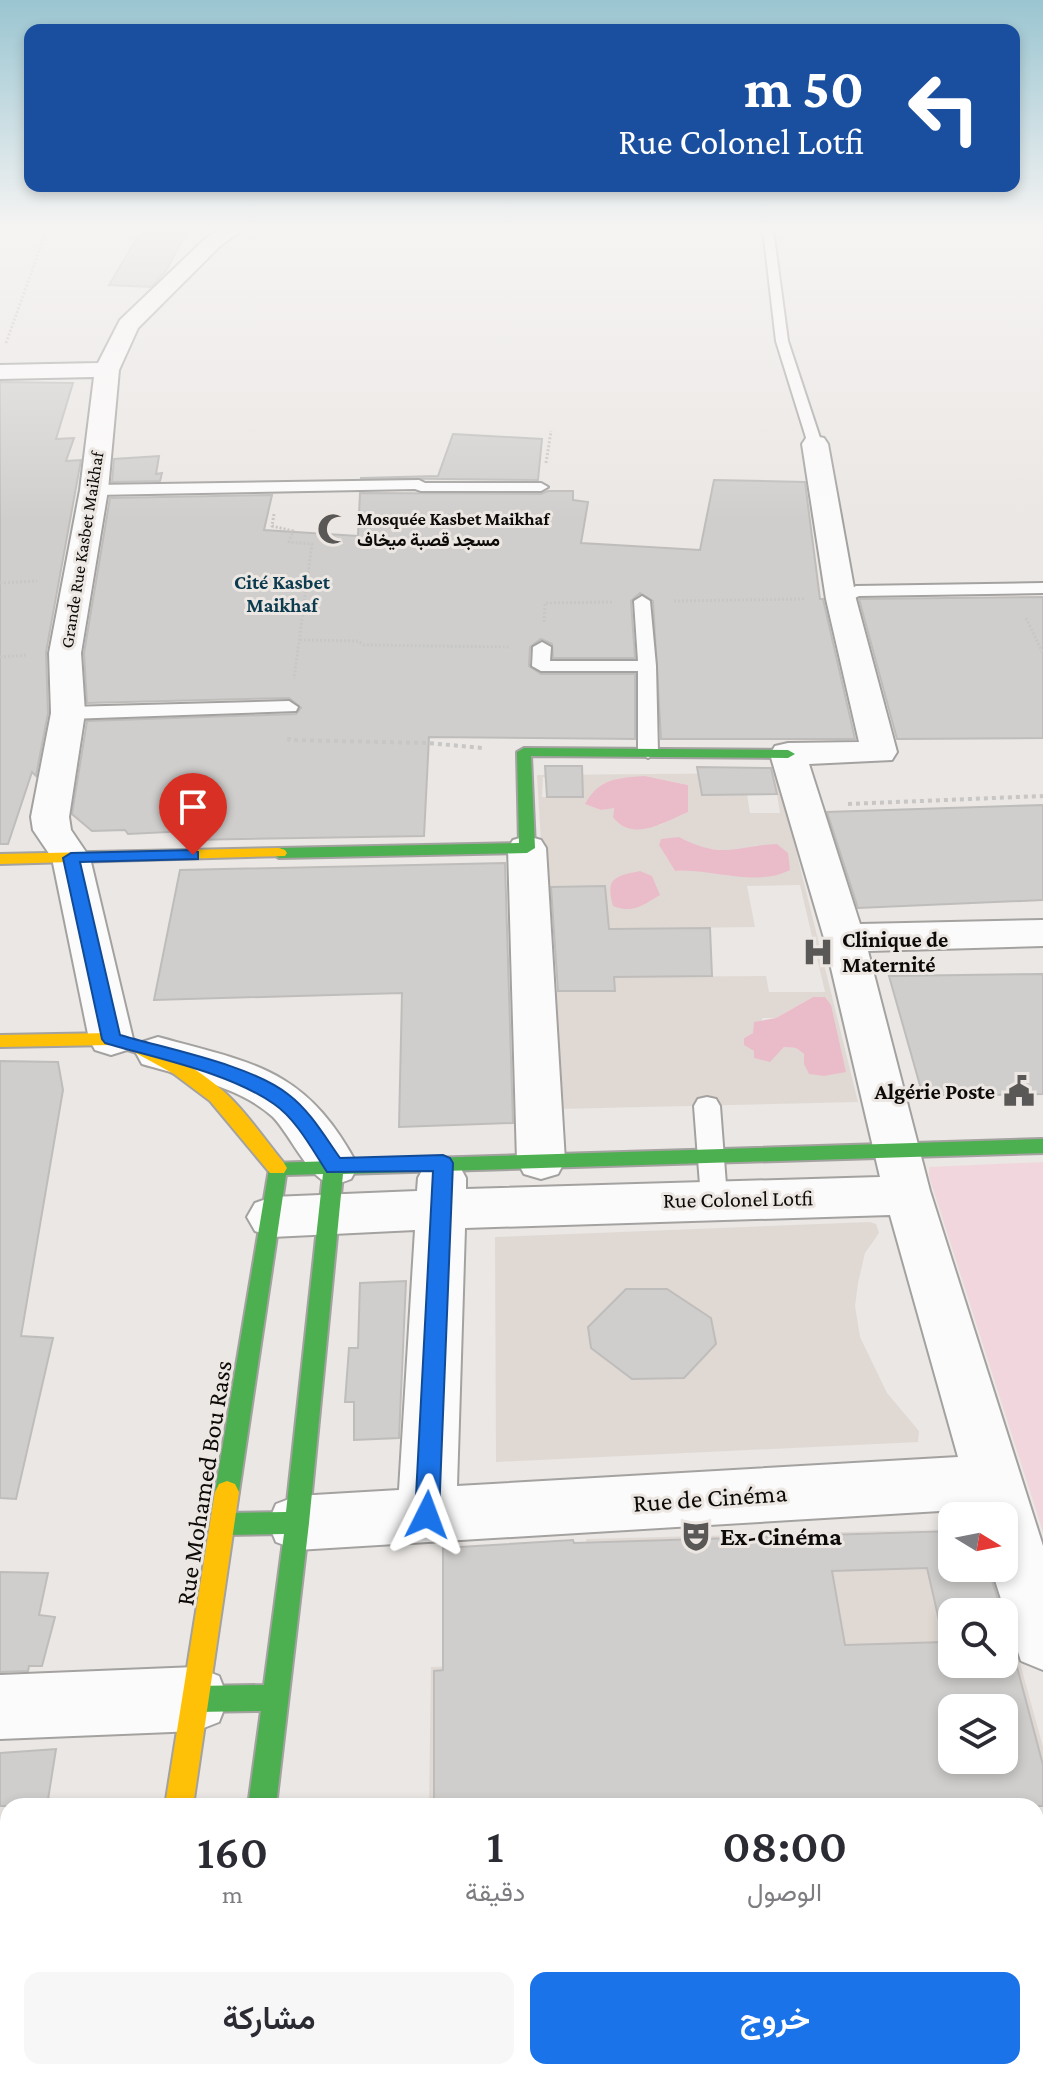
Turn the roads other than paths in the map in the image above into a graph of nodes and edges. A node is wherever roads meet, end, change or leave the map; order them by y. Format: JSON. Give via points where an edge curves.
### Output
{"nodes":[{"id":1,"x":131,"y":326,"type":"edge"},
{"id":2,"x":780,"y":326,"type":"edge"},
{"id":3,"x":2,"y":361,"type":"edge"},
{"id":4,"x":107,"y":370,"type":"junction"},
{"id":5,"x":815,"y":444,"type":"joint"},
{"id":6,"x":541,"y":487,"type":"dead end"},
{"id":7,"x":94,"y":490,"type":"junction"},
{"id":8,"x":1043,"y":588,"type":"edge"},
{"id":9,"x":841,"y":599,"type":"junction"},
{"id":10,"x":642,"y":601,"type":"road end"},
{"id":11,"x":542,"y":647,"type":"road end"},
{"id":12,"x":647,"y":666,"type":"junction"},
{"id":13,"x":289,"y":707,"type":"road end"},
{"id":14,"x":68,"y":713,"type":"junction"},
{"id":15,"x":648,"y":752,"type":"junction"},
{"id":16,"x":788,"y":754,"type":"junction"},
{"id":17,"x":527,"y":848,"type":"junction"},
{"id":18,"x":71,"y":858,"type":"junction"},
{"id":19,"x":0,"y":859,"type":"edge"},
{"id":20,"x":1043,"y":933,"type":"edge"},
{"id":21,"x":844,"y":938,"type":"junction"},
{"id":22,"x":0,"y":1041,"type":"edge"},
{"id":23,"x":126,"y":1043,"type":"junction"},
{"id":24,"x":707,"y":1106,"type":"dead end"},
{"id":25,"x":1043,"y":1146,"type":"edge"},
{"id":26,"x":895,"y":1148,"type":"junction"},
{"id":27,"x":541,"y":1161,"type":"junction"},
{"id":28,"x":277,"y":1168,"type":"junction"},
{"id":29,"x":712,"y":1177,"type":"junction"},
{"id":30,"x":442,"y":1185,"type":"junction"},
{"id":31,"x":332,"y":1190,"type":"junction"},
{"id":32,"x":909,"y":1196,"type":"junction"},
{"id":33,"x":272,"y":1217,"type":"junction"},
{"id":34,"x":999,"y":1502,"type":"edge"},
{"id":35,"x":938,"y":1505,"type":"edge"},
{"id":36,"x":427,"y":1515,"type":"junction"},
{"id":37,"x":297,"y":1523,"type":"junction"},
{"id":38,"x":224,"y":1524,"type":"junction"},
{"id":39,"x":1018,"y":1561,"type":"edge"},
{"id":40,"x":1043,"y":1639,"type":"edge"},
{"id":41,"x":274,"y":1698,"type":"junction"},
{"id":42,"x":196,"y":1699,"type":"junction"},
{"id":43,"x":0,"y":1707,"type":"edge"},
{"id":44,"x":180,"y":1798,"type":"edge"},
{"id":45,"x":263,"y":1798,"type":"edge"}],
"edges":[{"from":1,"to":4,"type":"street","name":"Grande Rue Kasbet Maikhaf"},
{"from":2,"to":5,"type":"lane"},
{"from":3,"to":4,"type":"street"},
{"from":4,"to":7,"type":"street","name":"Grande Rue Kasbet Maikhaf"},
{"from":5,"to":9,"type":"street"},
{"from":6,"to":7,"type":"lane"},
{"from":7,"to":14,"type":"street","name":"Grande Rue Kasbet Maikhaf","via":[[65,653]]},
{"from":8,"to":9,"type":"lane","via":[[856,591]]},
{"from":9,"to":16,"type":"street","via":[[879,752]]},
{"from":10,"to":12,"type":"lane"},
{"from":11,"to":12,"type":"lane","via":[[541,666]]},
{"from":12,"to":15,"type":"lane"},
{"from":13,"to":14,"type":"lane"},
{"from":14,"to":18,"type":"street","name":"Grande Rue Kasbet Maikhaf","via":[[50,817],[52,830]]},
{"from":15,"to":16,"type":"street"},
{"from":15,"to":17,"type":"street","via":[[524,752]]},
{"from":16,"to":21,"type":"street"},
{"from":17,"to":18,"type":"street"},
{"from":17,"to":27,"type":"street"},
{"from":18,"to":19,"type":"street"},
{"from":18,"to":23,"type":"street","name":"Grande Rue Kasbet Maikhaf"},
{"from":20,"to":21,"type":"street"},
{"from":21,"to":26,"type":"street"},
{"from":22,"to":23,"type":"street"},
{"from":23,"to":28,"type":"street","via":[[180,1069],[217,1096]]},
{"from":23,"to":31,"type":"street","via":[[242,1078],[282,1100],[306,1126]]},
{"from":24,"to":29,"type":"lane"},
{"from":25,"to":26,"type":"street","name":"Rue Colonel Lotfi"},
{"from":26,"to":29,"type":"street","name":"Rue Colonel Lotfi"},
{"from":26,"to":32,"type":"street"},
{"from":27,"to":29,"type":"street","name":"Rue Colonel Lotfi"},
{"from":27,"to":30,"type":"street","name":"Rue Colonel Lotfi"},
{"from":28,"to":31,"type":"street","name":"Rue Colonel Lotfi"},
{"from":28,"to":33,"type":"street","name":"Rue Mohamed Bou Rass"},
{"from":29,"to":30,"type":"street","name":"Rue Colonel Lotfi"},
{"from":29,"to":32,"type":"street","name":"Rue Colonel Lotfi"},
{"from":30,"to":31,"type":"street","name":"Rue Colonel Lotfi"},
{"from":30,"to":36,"type":"street"},
{"from":31,"to":33,"type":"street","name":"Rue Colonel Lotfi"},
{"from":31,"to":37,"type":"street"},
{"from":32,"to":34,"type":"street"},
{"from":33,"to":38,"type":"street","name":"Rue Mohamed Bou Rass"},
{"from":35,"to":36,"type":"street","name":"Rue de Cinéma"},
{"from":36,"to":37,"type":"street","name":"Rue de Cinéma"},
{"from":37,"to":38,"type":"street"},
{"from":37,"to":41,"type":"street"},
{"from":38,"to":42,"type":"street","name":"Rue Mohamed Bou Rass"},
{"from":39,"to":40,"type":"street"},
{"from":41,"to":42,"type":"street"},
{"from":41,"to":45,"type":"street"},
{"from":42,"to":43,"type":"street"},
{"from":42,"to":44,"type":"street","name":"Rue Mohamed Bou Rass"}]}
